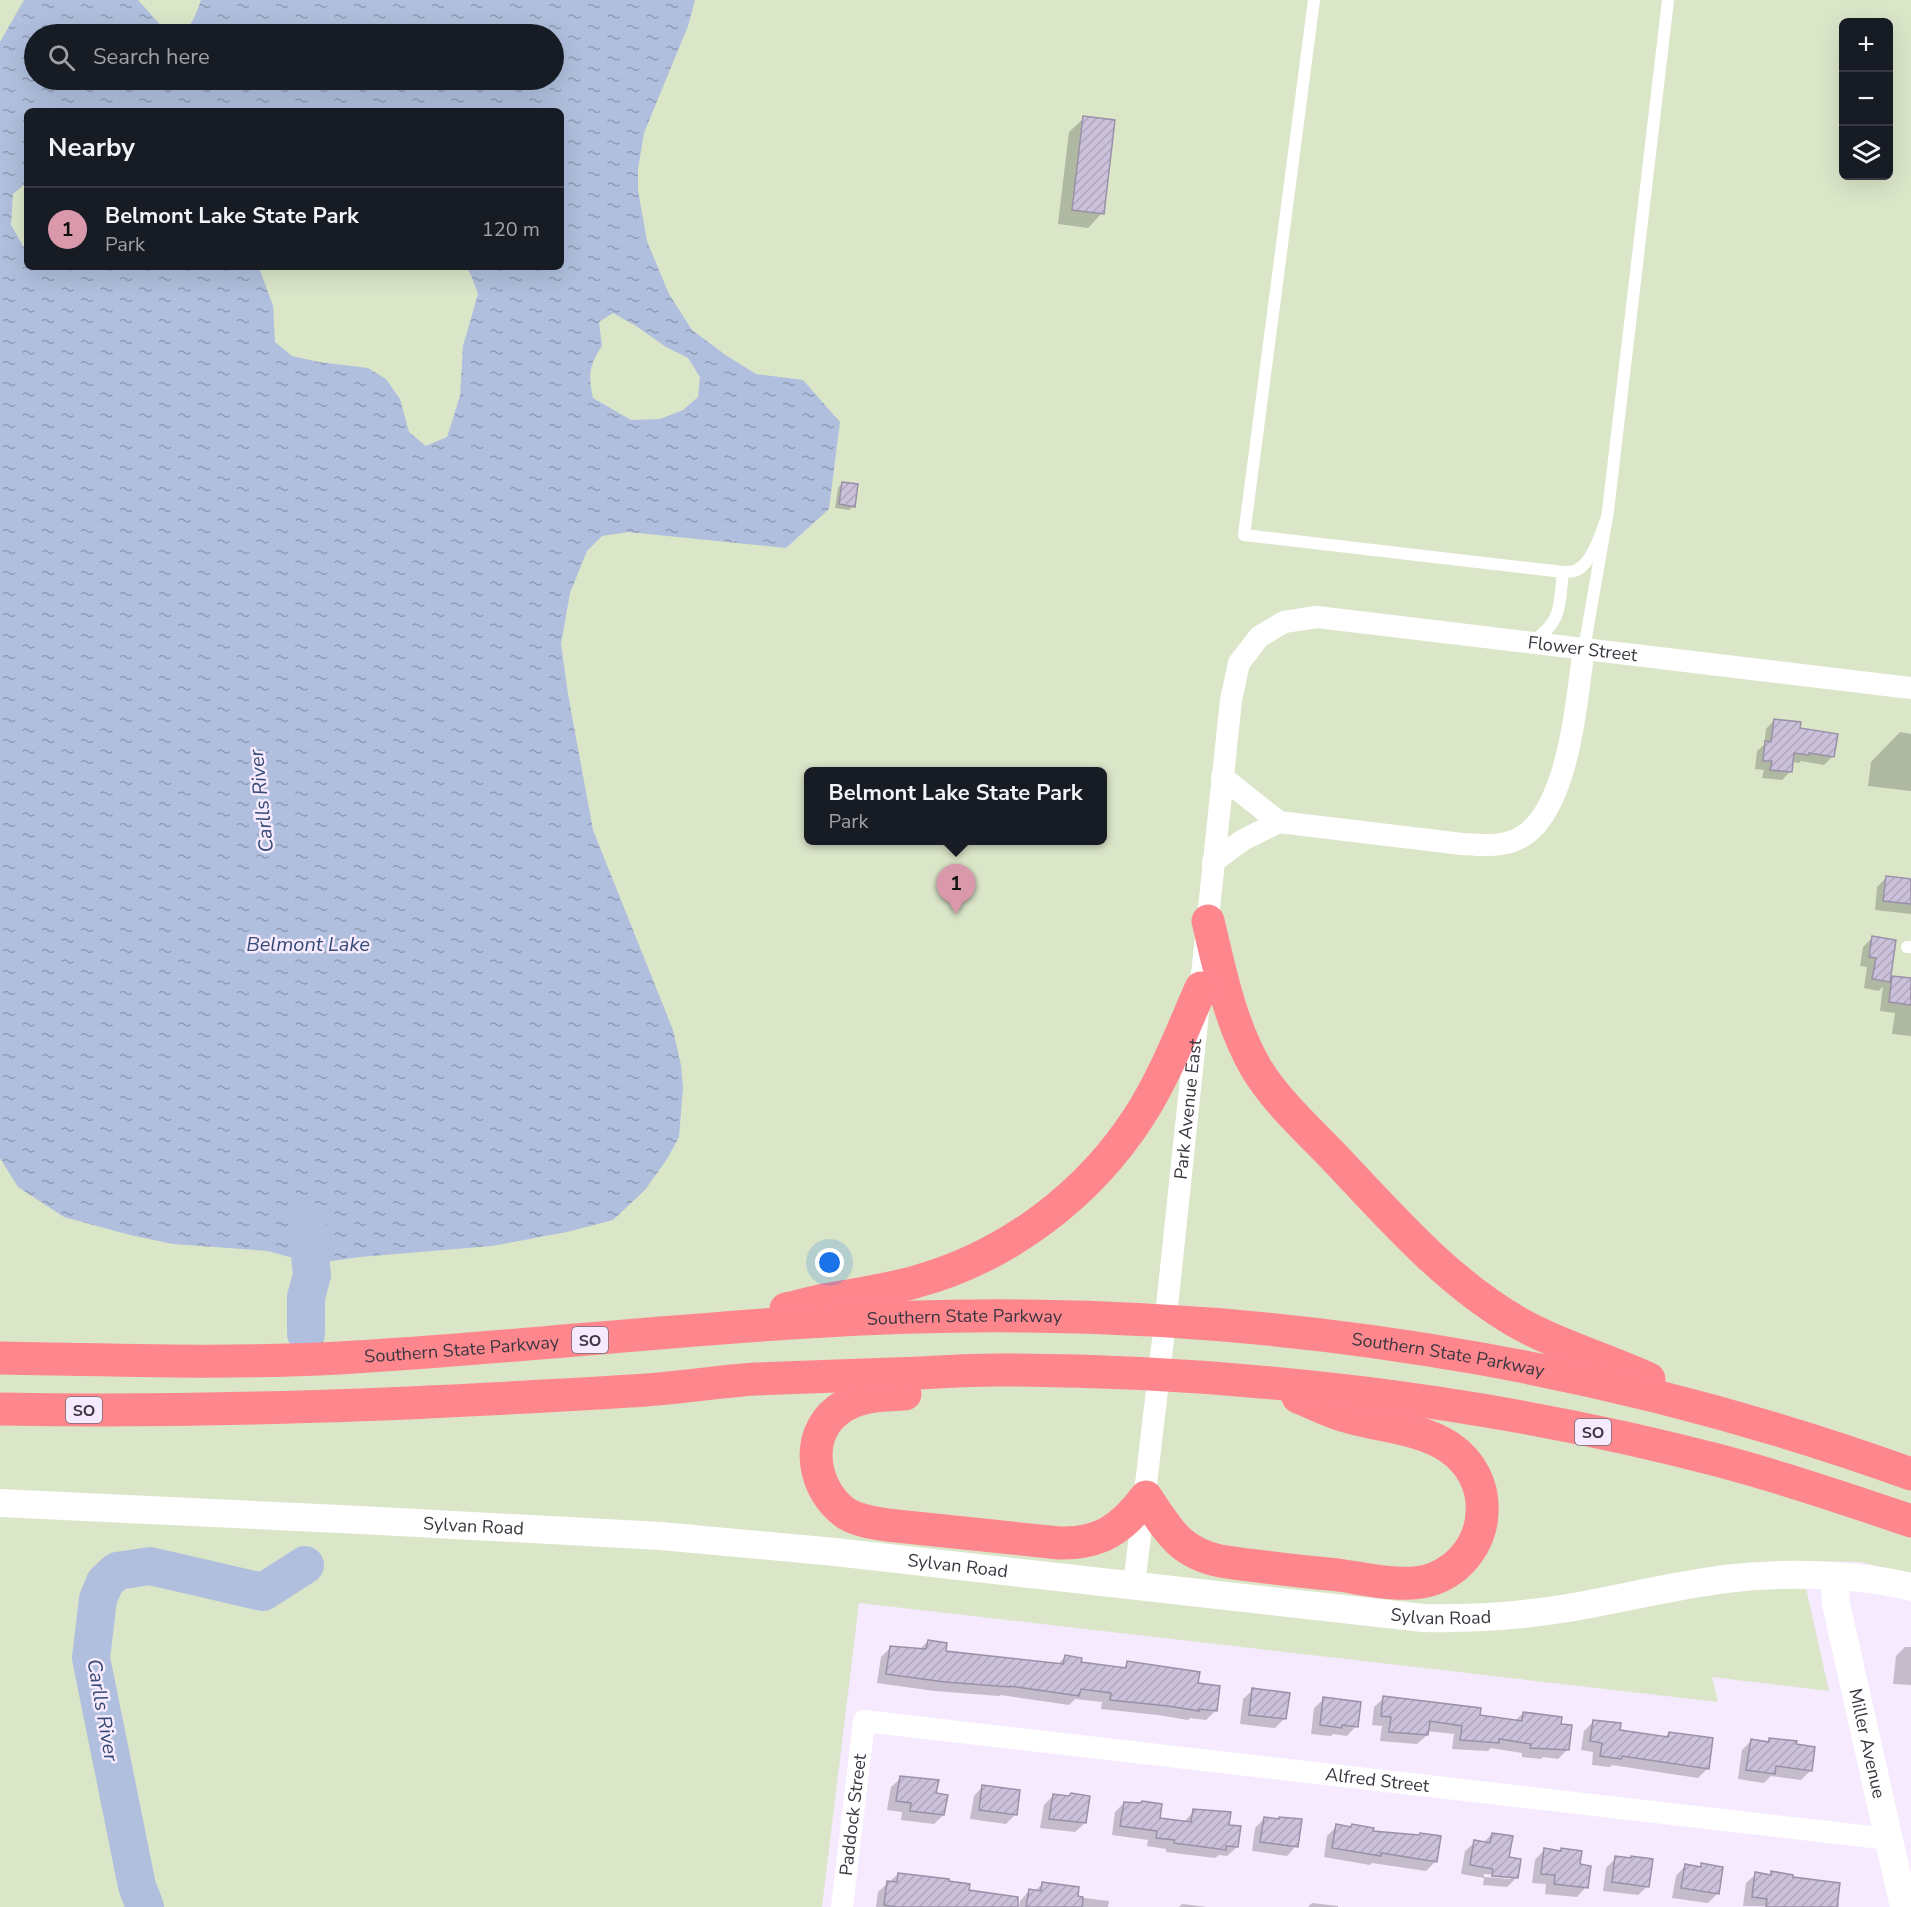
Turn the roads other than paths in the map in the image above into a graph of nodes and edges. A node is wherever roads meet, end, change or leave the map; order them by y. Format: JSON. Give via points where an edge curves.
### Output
{"nodes":[{"id":1,"x":1314,"y":0,"type":"edge"},
{"id":2,"x":1668,"y":0,"type":"edge"},
{"id":3,"x":1606,"y":520,"type":"junction"},
{"id":4,"x":1563,"y":572,"type":"junction"},
{"id":5,"x":1258,"y":637,"type":"joint"},
{"id":6,"x":1530,"y":643,"type":"junction"},
{"id":7,"x":1584,"y":649,"type":"junction"},
{"id":8,"x":1911,"y":688,"type":"edge"},
{"id":9,"x":1222,"y":777,"type":"junction"},
{"id":10,"x":1279,"y":822,"type":"junction"},
{"id":11,"x":1213,"y":862,"type":"junction"},
{"id":12,"x":1208,"y":921,"type":"junction"},
{"id":13,"x":1202,"y":988,"type":"junction"},
{"id":14,"x":704,"y":1329,"type":"junction"},
{"id":15,"x":0,"y":1358,"type":"edge"},
{"id":16,"x":993,"y":1370,"type":"junction"},
{"id":17,"x":1266,"y":1383,"type":"junction"},
{"id":18,"x":0,"y":1409,"type":"edge"},
{"id":19,"x":1742,"y":1420,"type":"junction"},
{"id":20,"x":1911,"y":1474,"type":"edge"},
{"id":21,"x":1146,"y":1497,"type":"junction"},
{"id":22,"x":0,"y":1503,"type":"edge"},
{"id":23,"x":1911,"y":1521,"type":"edge"},
{"id":24,"x":1834,"y":1577,"type":"junction"},
{"id":25,"x":1134,"y":1586,"type":"junction"},
{"id":26,"x":1911,"y":1587,"type":"edge"},
{"id":27,"x":864,"y":1721,"type":"joint"},
{"id":28,"x":1889,"y":1839,"type":"junction"},
{"id":29,"x":842,"y":1907,"type":"edge"},
{"id":30,"x":1904,"y":1907,"type":"edge"}],
"edges":[{"from":1,"to":4,"type":"lane","via":[[1244,535]]},
{"from":2,"to":3,"type":"lane"},
{"from":3,"to":4,"type":"lane","via":[[1586,563],[1576,571]]},
{"from":3,"to":7,"type":"lane"},
{"from":4,"to":6,"type":"lane","via":[[1557,618]]},
{"from":5,"to":6,"type":"street","name":"Flower Street","via":[[1284,622],[1317,617]]},
{"from":5,"to":9,"type":"street","name":"Park Avenue East","via":[[1239,663]]},
{"from":6,"to":7,"type":"street","name":"Flower Street"},
{"from":7,"to":8,"type":"street","name":"Flower Street"},
{"from":7,"to":10,"type":"street","via":[[1560,782],[1547,812],[1526,834],[1501,844],[1462,844]]},
{"from":9,"to":10,"type":"street"},
{"from":9,"to":11,"type":"street","name":"Park Avenue East"},
{"from":10,"to":11,"type":"street","via":[[1243,840]]},
{"from":11,"to":12,"type":"street","name":"Park Avenue East"},
{"from":12,"to":13,"type":"street","name":"Park Avenue East"},
{"from":12,"to":19,"type":"highway","via":[[1231,1013],[1256,1068],[1290,1111],[1422,1249],[1463,1285],[1516,1321]]},
{"from":13,"to":14,"type":"highway","via":[[1153,1093],[1118,1147],[1077,1191],[1022,1234],[972,1261],[916,1282]]},
{"from":13,"to":21,"type":"street","name":"Park Avenue East"},
{"from":14,"to":15,"type":"highway","name":"Southern State Parkway","number":"SO","via":[[298,1360]]},
{"from":14,"to":19,"type":"highway","name":"Southern State Parkway","number":"SO","via":[[890,1318],[1022,1316],[1113,1317],[1220,1326],[1356,1339],[1487,1360],[1615,1386]]},
{"from":16,"to":17,"type":"highway","number":"SO","via":[[1104,1372]]},
{"from":16,"to":18,"type":"highway","number":"SO","via":[[753,1380],[634,1391],[340,1406]]},
{"from":16,"to":21,"type":"highway","via":[[910,1393],[861,1398],[840,1409],[826,1422],[816,1453],[817,1474],[829,1497],[849,1515],[872,1522],[1074,1544],[1116,1530]]},
{"from":17,"to":21,"type":"highway","via":[[1346,1417],[1418,1434],[1458,1454],[1474,1474],[1482,1498],[1478,1536],[1463,1559],[1433,1579],[1405,1582],[1220,1562],[1193,1553],[1181,1544]]},
{"from":17,"to":23,"type":"highway","number":"SO","via":[[1443,1405],[1610,1435],[1720,1461]]},
{"from":19,"to":20,"type":"highway","name":"Southern State Parkway","number":"SO"},
{"from":21,"to":25,"type":"street","name":"Park Avenue East"},
{"from":22,"to":25,"type":"street","name":"Sylvan Road","via":[[661,1536]]},
{"from":24,"to":25,"type":"street","name":"Sylvan Road","via":[[1731,1579],[1557,1610],[1454,1618],[1388,1615]]},
{"from":24,"to":26,"type":"street","name":"Sylvan Road","via":[[1869,1578]]},
{"from":24,"to":28,"type":"street","name":"Miller Avenue","via":[[1836,1604]]},
{"from":27,"to":28,"type":"street","name":"Alfred Street"},
{"from":27,"to":29,"type":"street","name":"Paddock Street"},
{"from":28,"to":30,"type":"street","name":"Miller Avenue"}]}
